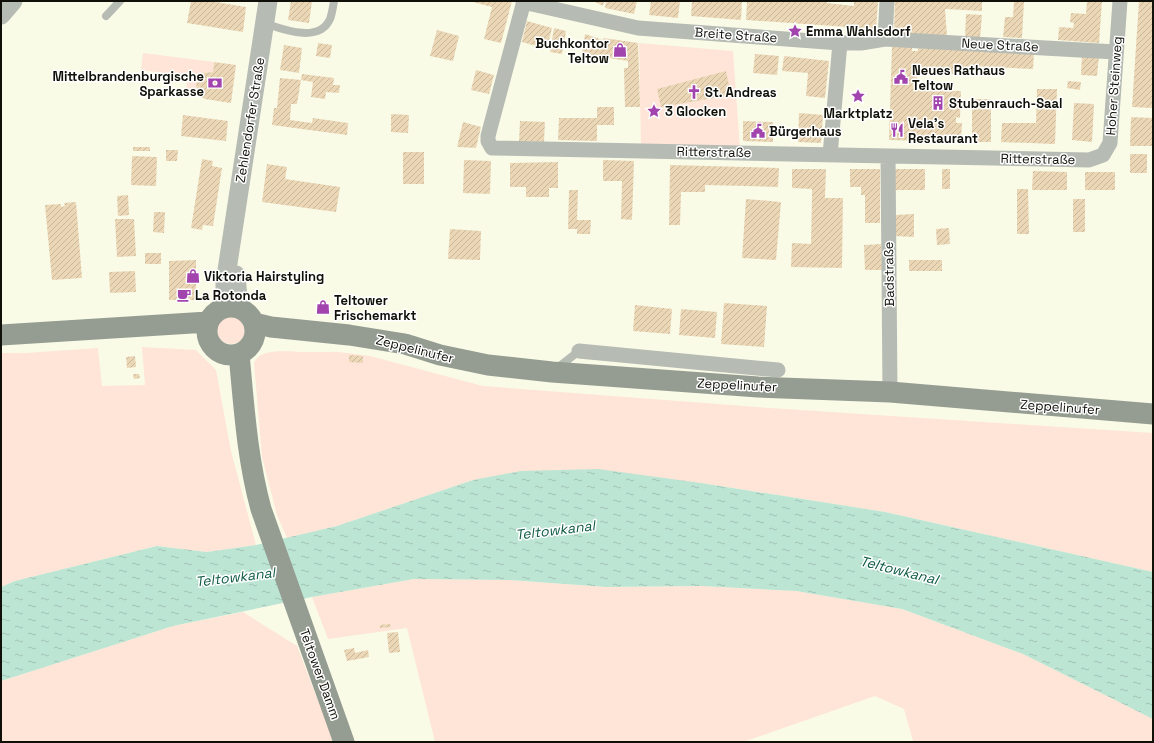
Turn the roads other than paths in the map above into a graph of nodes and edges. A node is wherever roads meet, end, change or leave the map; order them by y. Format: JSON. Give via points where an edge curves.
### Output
{"nodes":[{"id":1,"x":120,"y":1,"type":"edge"},
{"id":2,"x":268,"y":1,"type":"edge"},
{"id":3,"x":334,"y":1,"type":"edge"},
{"id":4,"x":574,"y":1,"type":"edge"},
{"id":5,"x":887,"y":1,"type":"edge"},
{"id":6,"x":1120,"y":1,"type":"edge"},
{"id":7,"x":524,"y":2,"type":"edge"},
{"id":8,"x":106,"y":16,"type":"dead end"},
{"id":9,"x":589,"y":16,"type":"junction"},
{"id":10,"x":264,"y":23,"type":"junction"},
{"id":11,"x":885,"y":39,"type":"junction"},
{"id":12,"x":840,"y":43,"type":"junction"},
{"id":13,"x":1116,"y":52,"type":"junction"},
{"id":14,"x":830,"y":155,"type":"junction"},
{"id":15,"x":888,"y":156,"type":"junction"},
{"id":16,"x":1089,"y":160,"type":"joint"},
{"id":17,"x":232,"y":308,"type":"junction"},
{"id":18,"x":208,"y":330,"type":"junction"},
{"id":19,"x":1,"y":335,"type":"edge"},
{"id":20,"x":243,"y":343,"type":"junction"},
{"id":21,"x":578,"y":351,"type":"joint"},
{"id":22,"x":778,"y":370,"type":"dead end"},
{"id":23,"x":552,"y":372,"type":"junction"},
{"id":24,"x":890,"y":392,"type":"junction"},
{"id":25,"x":1153,"y":414,"type":"edge"},
{"id":26,"x":344,"y":742,"type":"edge"}],
"edges":[{"from":1,"to":8,"type":"lane"},
{"from":2,"to":10,"type":"street","name":"Zehlendorfer Straße"},
{"from":3,"to":10,"type":"lane","via":[[330,20],[326,25],[310,33],[302,34]]},
{"from":4,"to":9,"type":"street"},
{"from":5,"to":11,"type":"street"},
{"from":6,"to":13,"type":"street","name":"Hoher Steinweg"},
{"from":7,"to":9,"type":"street","name":"Breite Straße"},
{"from":7,"to":14,"type":"street","name":"Ritterstraße","via":[[488,136],[492,148]]},
{"from":9,"to":12,"type":"street","name":"Breite Straße","via":[[638,28]]},
{"from":10,"to":17,"type":"street","name":"Zehlendorfer Straße","via":[[225,283]]},
{"from":11,"to":12,"type":"street","name":"Breite Straße"},
{"from":11,"to":13,"type":"street","name":"Neue Straße"},
{"from":12,"to":14,"type":"street"},
{"from":13,"to":16,"type":"street","name":"Hoher Steinweg","via":[[1110,143],[1103,155]]},
{"from":14,"to":15,"type":"street","name":"Ritterstraße"},
{"from":15,"to":16,"type":"street","name":"Ritterstraße"},
{"from":15,"to":24,"type":"street","name":"Badstraße"},
{"from":17,"to":18,"type":"main road","via":[[212,316]]},
{"from":17,"to":20,"type":"main road","via":[[245,311]]},
{"from":18,"to":19,"type":"main road","via":[[80,329]]},
{"from":18,"to":20,"type":"main road","via":[[214,348]]},
{"from":20,"to":23,"type":"main road","name":"Zeppelinufer","via":[[324,333],[405,344],[440,355],[488,365]]},
{"from":20,"to":26,"type":"main road","name":"Teltower Damm","via":[[247,440],[254,482],[270,536]]},
{"from":21,"to":22,"type":"street","name":"Zeppelinufer"},
{"from":21,"to":23,"type":"lane"},
{"from":23,"to":24,"type":"main road","name":"Zeppelinufer"},
{"from":24,"to":25,"type":"main road","name":"Zeppelinufer"}]}
